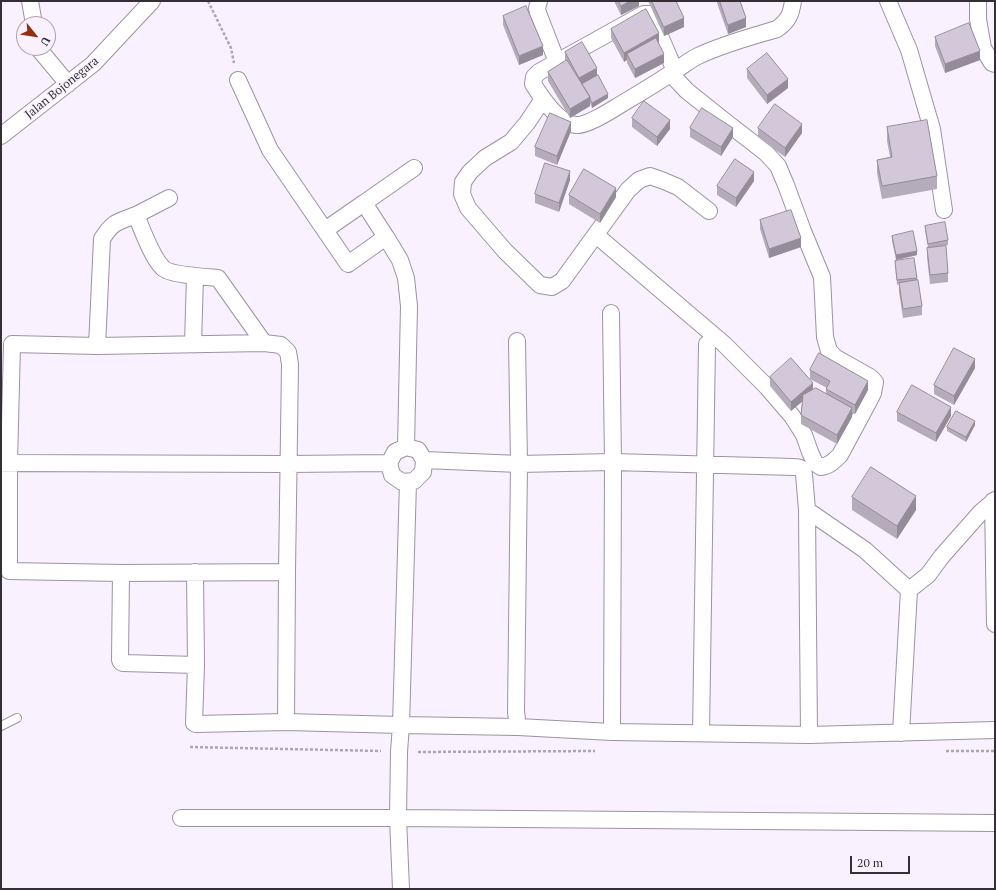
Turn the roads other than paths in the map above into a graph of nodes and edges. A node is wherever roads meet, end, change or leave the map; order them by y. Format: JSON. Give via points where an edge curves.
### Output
{"nodes":[{"id":1,"x":30,"y":1,"type":"edge"},
{"id":2,"x":152,"y":1,"type":"edge"},
{"id":3,"x":539,"y":1,"type":"edge"},
{"id":4,"x":792,"y":1,"type":"edge"},
{"id":5,"x":888,"y":1,"type":"edge"},
{"id":6,"x":978,"y":1,"type":"edge"},
{"id":7,"x":33,"y":16,"type":"edge"},
{"id":8,"x":45,"y":56,"type":"edge"},
{"id":9,"x":557,"y":62,"type":"junction"},
{"id":10,"x":995,"y":64,"type":"edge"},
{"id":11,"x":673,"y":73,"type":"junction"},
{"id":12,"x":238,"y":80,"type":"road end"},
{"id":13,"x":68,"y":84,"type":"junction"},
{"id":14,"x":543,"y":99,"type":"junction"},
{"id":15,"x":1,"y":136,"type":"edge"},
{"id":16,"x":414,"y":168,"type":"dead end"},
{"id":17,"x":170,"y":198,"type":"dead end"},
{"id":18,"x":364,"y":203,"type":"junction"},
{"id":19,"x":944,"y":210,"type":"dead end"},
{"id":20,"x":709,"y":211,"type":"dead end"},
{"id":21,"x":136,"y":215,"type":"junction"},
{"id":22,"x":325,"y":230,"type":"junction"},
{"id":23,"x":596,"y":235,"type":"junction"},
{"id":24,"x":386,"y":237,"type":"junction"},
{"id":25,"x":195,"y":276,"type":"junction"},
{"id":26,"x":611,"y":313,"type":"dead end"},
{"id":27,"x":517,"y":341,"type":"dead end"},
{"id":28,"x":264,"y":342,"type":"junction"},
{"id":29,"x":193,"y":344,"type":"junction"},
{"id":30,"x":707,"y":344,"type":"dead end"},
{"id":31,"x":97,"y":346,"type":"junction"},
{"id":32,"x":406,"y":447,"type":"junction"},
{"id":33,"x":424,"y":460,"type":"junction"},
{"id":34,"x":613,"y":462,"type":"junction"},
{"id":35,"x":5,"y":463,"type":"edge"},
{"id":36,"x":389,"y":463,"type":"junction"},
{"id":37,"x":288,"y":464,"type":"junction"},
{"id":38,"x":519,"y":464,"type":"junction"},
{"id":39,"x":705,"y":465,"type":"junction"},
{"id":40,"x":408,"y":482,"type":"junction"},
{"id":41,"x":994,"y":501,"type":"edge"},
{"id":42,"x":807,"y":510,"type":"junction"},
{"id":43,"x":5,"y":571,"type":"edge"},
{"id":44,"x":121,"y":572,"type":"junction"},
{"id":45,"x":196,"y":572,"type":"junction"},
{"id":46,"x":287,"y":572,"type":"junction"},
{"id":47,"x":909,"y":590,"type":"junction"},
{"id":48,"x":995,"y":624,"type":"edge"},
{"id":49,"x":196,"y":665,"type":"junction"},
{"id":50,"x":16,"y":718,"type":"dead end"},
{"id":51,"x":286,"y":722,"type":"junction"},
{"id":52,"x":401,"y":725,"type":"junction"},
{"id":53,"x":1,"y":726,"type":"edge"},
{"id":54,"x":518,"y":727,"type":"junction"},
{"id":55,"x":995,"y":730,"type":"edge"},
{"id":56,"x":612,"y":732,"type":"junction"},
{"id":57,"x":701,"y":733,"type":"junction"},
{"id":58,"x":901,"y":733,"type":"junction"},
{"id":59,"x":809,"y":735,"type":"junction"},
{"id":60,"x":181,"y":818,"type":"dead end"},
{"id":61,"x":398,"y":818,"type":"junction"},
{"id":62,"x":995,"y":823,"type":"edge"},
{"id":63,"x":401,"y":889,"type":"edge"}],
"edges":[{"from":1,"to":7,"type":"street"},
{"from":2,"to":13,"type":"street","name":"Jalan Bojonegara","via":[[93,64]]},
{"from":3,"to":9,"type":"street","via":[[538,13]]},
{"from":4,"to":11,"type":"street","via":[[792,12],[777,30],[714,49],[696,57]]},
{"from":5,"to":19,"type":"street","via":[[909,50],[932,128]]},
{"from":6,"to":10,"type":"street","via":[[983,48]]},
{"from":8,"to":13,"type":"street"},
{"from":9,"to":11,"type":"street","via":[[638,17],[649,14]]},
{"from":9,"to":14,"type":"street","via":[[534,77],[533,84]]},
{"from":11,"to":14,"type":"street","via":[[587,123],[577,125],[566,122]]},
{"from":11,"to":23,"type":"street","via":[[687,91],[778,166],[822,277],[825,337],[829,351],[875,382],[871,397],[834,461],[821,467],[815,463],[804,435],[792,416],[767,387],[724,344]]},
{"from":12,"to":22,"type":"street","via":[[270,150]]},
{"from":13,"to":15,"type":"street","name":"Jalan Bojonegara"},
{"from":14,"to":23,"type":"street","via":[[511,142],[485,158],[470,172],[463,182],[462,194],[468,208],[505,251],[540,285],[552,287],[562,281]]},
{"from":16,"to":18,"type":"street"},
{"from":17,"to":21,"type":"street"},
{"from":18,"to":22,"type":"street"},
{"from":18,"to":24,"type":"street"},
{"from":20,"to":23,"type":"street","via":[[678,187],[650,176],[639,180],[628,190]]},
{"from":21,"to":25,"type":"street","via":[[163,269]]},
{"from":21,"to":31,"type":"street","via":[[113,224],[102,239]]},
{"from":22,"to":24,"type":"street","via":[[348,264]]},
{"from":24,"to":32,"type":"street","via":[[400,260],[406,278],[409,306]]},
{"from":25,"to":28,"type":"street","via":[[218,278]]},
{"from":25,"to":29,"type":"street"},
{"from":26,"to":34,"type":"street"},
{"from":27,"to":38,"type":"street"},
{"from":28,"to":29,"type":"street"},
{"from":28,"to":37,"type":"street","via":[[281,345],[288,352]]},
{"from":29,"to":31,"type":"street"},
{"from":30,"to":39,"type":"street"},
{"from":31,"to":35,"type":"street","via":[[12,344]]},
{"from":32,"to":33,"type":"street","via":[[418,450]]},
{"from":32,"to":36,"type":"street","via":[[395,452]]},
{"from":33,"to":38,"type":"street"},
{"from":33,"to":40,"type":"street","via":[[423,472],[414,481]]},
{"from":34,"to":38,"type":"street"},
{"from":34,"to":39,"type":"street"},
{"from":34,"to":56,"type":"street"},
{"from":35,"to":37,"type":"street"},
{"from":35,"to":43,"type":"street"},
{"from":36,"to":37,"type":"street"},
{"from":36,"to":40,"type":"street","via":[[392,475],[402,482]]},
{"from":37,"to":46,"type":"street"},
{"from":38,"to":54,"type":"street","via":[[516,712]]},
{"from":39,"to":42,"type":"street","via":[[800,467],[804,474]]},
{"from":39,"to":57,"type":"street"},
{"from":40,"to":52,"type":"street"},
{"from":41,"to":47,"type":"street","via":[[947,550],[928,575]]},
{"from":41,"to":48,"type":"street"},
{"from":42,"to":47,"type":"street","via":[[865,550]]},
{"from":42,"to":59,"type":"street"},
{"from":43,"to":44,"type":"street"},
{"from":44,"to":45,"type":"street"},
{"from":44,"to":49,"type":"street","via":[[121,662]]},
{"from":45,"to":46,"type":"street"},
{"from":45,"to":49,"type":"street"},
{"from":46,"to":51,"type":"street"},
{"from":47,"to":58,"type":"street"},
{"from":49,"to":51,"type":"street","via":[[194,724]]},
{"from":50,"to":53,"type":"lane"},
{"from":51,"to":52,"type":"street"},
{"from":52,"to":54,"type":"street"},
{"from":52,"to":61,"type":"street"},
{"from":54,"to":56,"type":"street"},
{"from":55,"to":58,"type":"street"},
{"from":56,"to":57,"type":"street"},
{"from":57,"to":59,"type":"street"},
{"from":58,"to":59,"type":"street"},
{"from":60,"to":61,"type":"street"},
{"from":61,"to":62,"type":"street"},
{"from":61,"to":63,"type":"street"}]}
